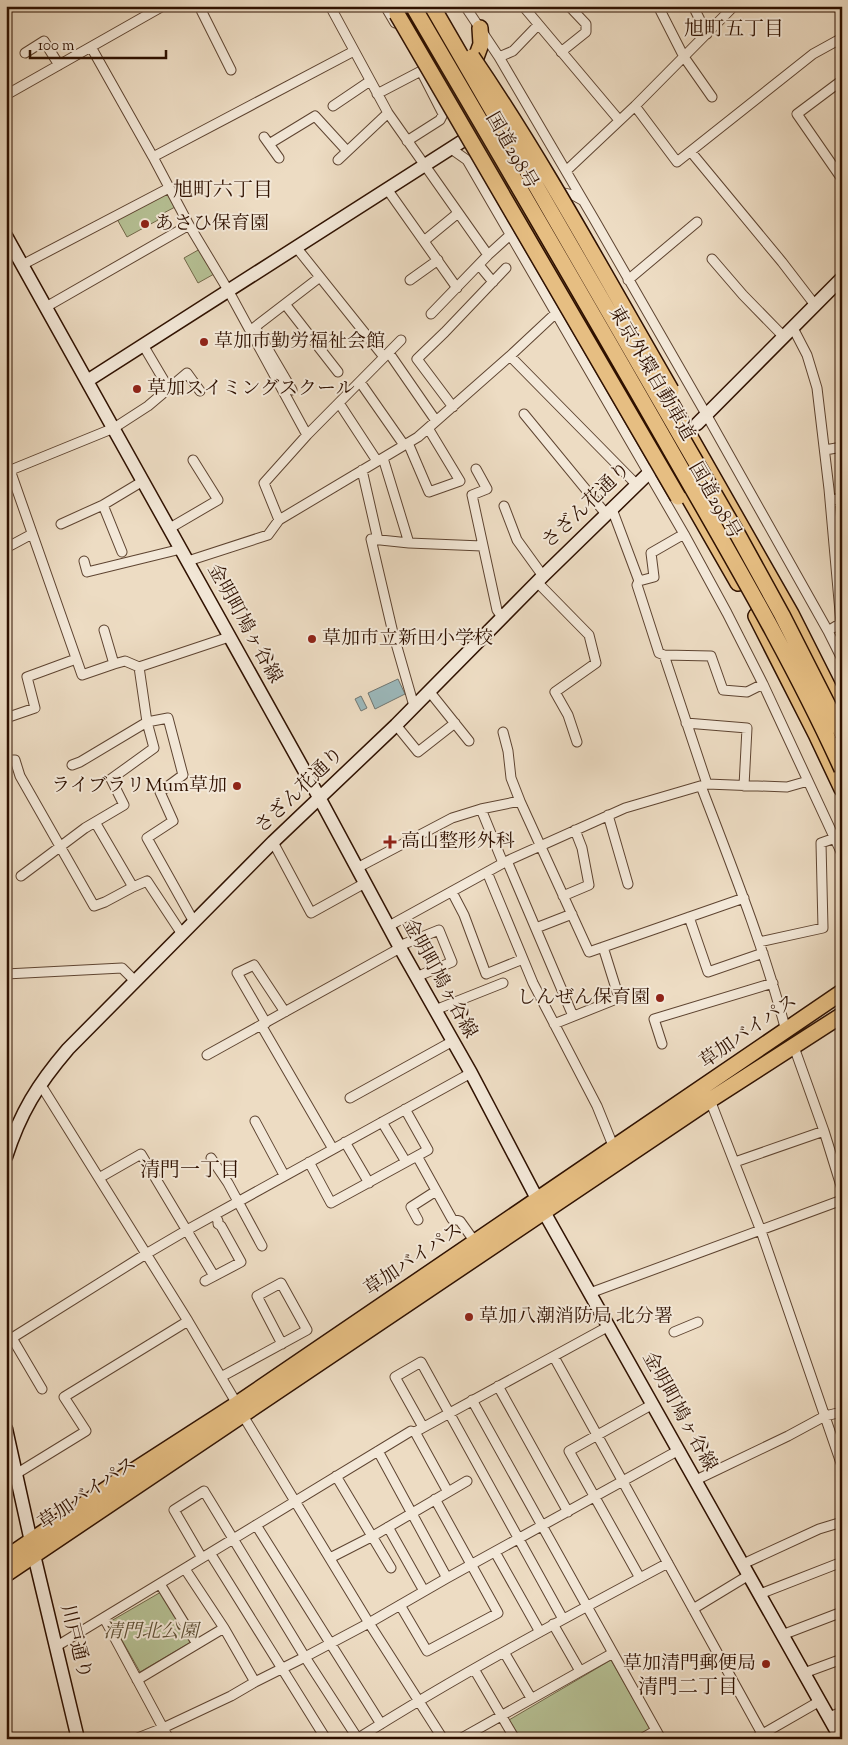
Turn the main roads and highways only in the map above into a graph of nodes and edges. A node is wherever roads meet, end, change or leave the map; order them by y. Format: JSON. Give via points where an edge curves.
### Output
{"nodes":[{"id":1,"x":393,"y":6,"type":"edge"},
{"id":2,"x":404,"y":6,"type":"edge"},
{"id":3,"x":413,"y":6,"type":"edge"},
{"id":4,"x":432,"y":6,"type":"edge"},
{"id":5,"x":439,"y":6,"type":"edge"},
{"id":6,"x":480,"y":28,"type":"road end"},
{"id":7,"x":474,"y":64,"type":"junction"},
{"id":8,"x":709,"y":469,"type":"junction"},
{"id":9,"x":734,"y":577,"type":"junction"},
{"id":10,"x":791,"y":614,"type":"junction"},
{"id":11,"x":763,"y":628,"type":"junction"},
{"id":12,"x":842,"y":703,"type":"edge"},
{"id":13,"x":842,"y":715,"type":"edge"},
{"id":14,"x":842,"y":733,"type":"edge"},
{"id":15,"x":842,"y":769,"type":"edge"},
{"id":16,"x":842,"y":789,"type":"edge"},
{"id":17,"x":842,"y":804,"type":"edge"},
{"id":18,"x":842,"y":992,"type":"edge"},
{"id":19,"x":842,"y":1015,"type":"edge"},
{"id":20,"x":542,"y":1205,"type":"junction"},
{"id":21,"x":239,"y":1409,"type":"junction"},
{"id":22,"x":32,"y":1548,"type":"junction"},
{"id":23,"x":6,"y":1558,"type":"edge"},
{"id":24,"x":6,"y":1574,"type":"edge"}],
"edges":[{"from":1,"to":9,"type":"highway","bridge":true,"via":[[678,497]]},
{"from":2,"to":9,"type":"highway","name":"国道298号"},
{"from":3,"to":15,"type":"highway","name":"東京外環自動車道","bridge":true,"via":[[599,322],[728,550],[808,698]]},
{"from":4,"to":14,"type":"highway","name":"東京外環自動車道","bridge":true,"via":[[738,535]]},
{"from":5,"to":7,"type":"highway","name":"国道298号"},
{"from":5,"to":8,"type":"highway","bridge":true,"via":[[542,165],[671,390]]},
{"from":6,"to":7,"type":"highway","via":[[481,44]]},
{"from":7,"to":8,"type":"highway","name":"国道298号"},
{"from":8,"to":10,"type":"highway","name":"国道298号"},
{"from":9,"to":11,"type":"highway","name":"国道298号"},
{"from":10,"to":12,"type":"highway"},
{"from":10,"to":13,"type":"highway","name":"国道298号"},
{"from":11,"to":16,"type":"highway","name":"国道298号"},
{"from":11,"to":17,"type":"highway"},
{"from":18,"to":20,"type":"highway","name":"草加バイパス","via":[[614,1148]]},
{"from":19,"to":20,"type":"highway","name":"草加バイパス"},
{"from":20,"to":21,"type":"highway","name":"草加バイパス"},
{"from":20,"to":21,"type":"highway","name":"草加バイパス","via":[[475,1242]]},
{"from":21,"to":22,"type":"highway","name":"草加バイパス"},
{"from":22,"to":23,"type":"highway","name":"草加バイパス"},
{"from":22,"to":24,"type":"highway","name":"草加バイパス"}]}
